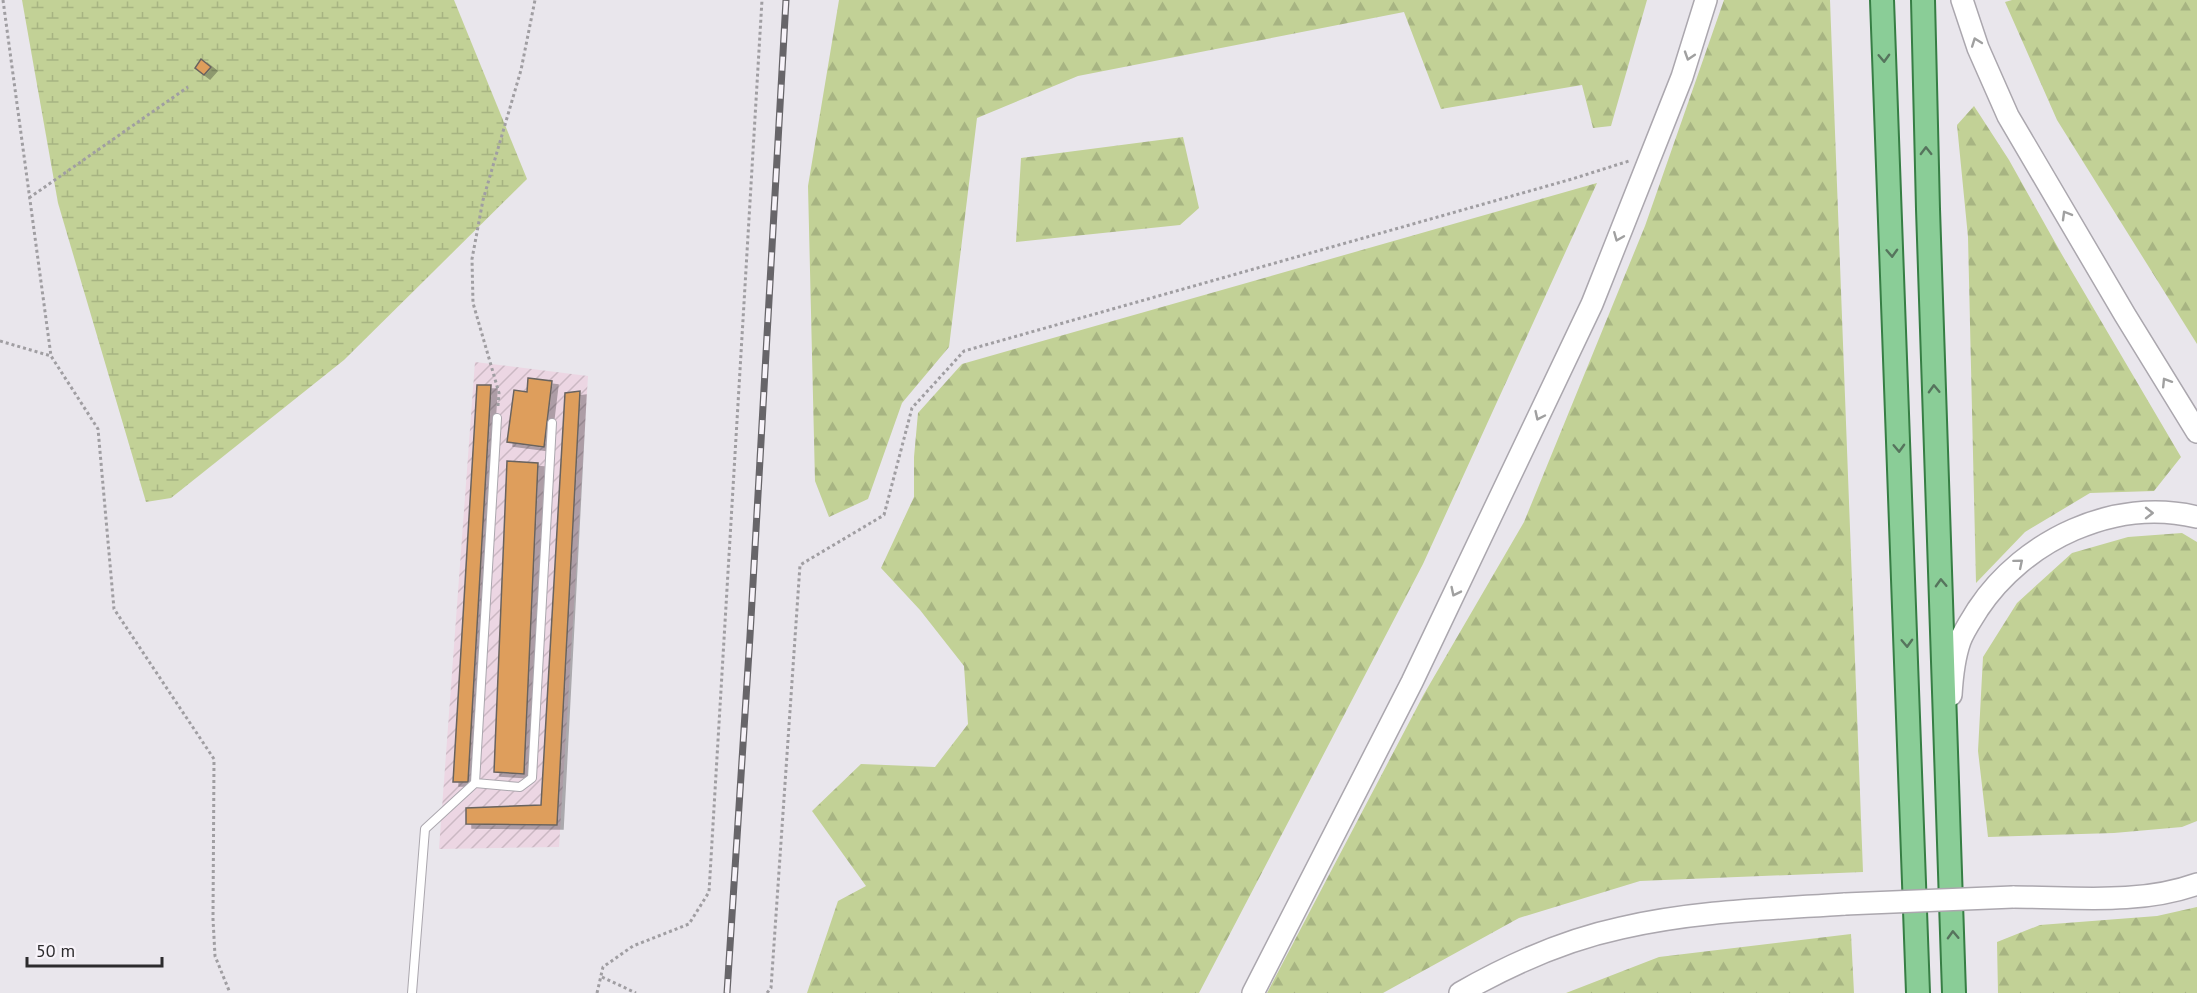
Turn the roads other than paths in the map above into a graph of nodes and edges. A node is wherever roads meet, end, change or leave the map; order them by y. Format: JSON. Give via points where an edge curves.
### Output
{"nodes":[{"id":1,"x":1706,"y":0,"type":"edge"},
{"id":2,"x":1882,"y":0,"type":"edge"},
{"id":3,"x":1923,"y":0,"type":"edge"},
{"id":4,"x":1962,"y":0,"type":"edge"},
{"id":5,"x":497,"y":418,"type":"road end"},
{"id":6,"x":552,"y":423,"type":"dead end"},
{"id":7,"x":2197,"y":432,"type":"edge"},
{"id":8,"x":2197,"y":517,"type":"edge"},
{"id":9,"x":1947,"y":747,"type":"junction"},
{"id":10,"x":475,"y":783,"type":"junction"},
{"id":11,"x":2197,"y":884,"type":"edge"},
{"id":12,"x":412,"y":993,"type":"edge"},
{"id":13,"x":1253,"y":993,"type":"edge"},
{"id":14,"x":1460,"y":993,"type":"edge"},
{"id":15,"x":1918,"y":993,"type":"edge"},
{"id":16,"x":1954,"y":993,"type":"edge"}],
"edges":[{"from":1,"to":13,"type":"main road","one_way":true,"via":[[1682,77],[1592,303],[1412,682]]},
{"from":2,"to":15,"type":"main road","one_way":true},
{"from":9,"to":3,"type":"main road","one_way":true},
{"from":7,"to":4,"type":"main road","one_way":true,"via":[[2008,116]]},
{"from":5,"to":10,"type":"lane"},
{"from":6,"to":10,"type":"lane","via":[[532,778],[520,787]]},
{"from":9,"to":8,"type":"main road","one_way":true,"via":[[1952,680],[1960,642],[1982,603],[2005,575],[2048,543],[2101,519],[2148,513]]},
{"from":16,"to":9,"type":"main road","one_way":true},
{"from":10,"to":12,"type":"lane","via":[[425,829]]},
{"from":11,"to":14,"type":"main road","bridge":true,"via":[[2142,897],[2013,897],[1845,904],[1670,919],[1620,928],[1563,946]]}]}
